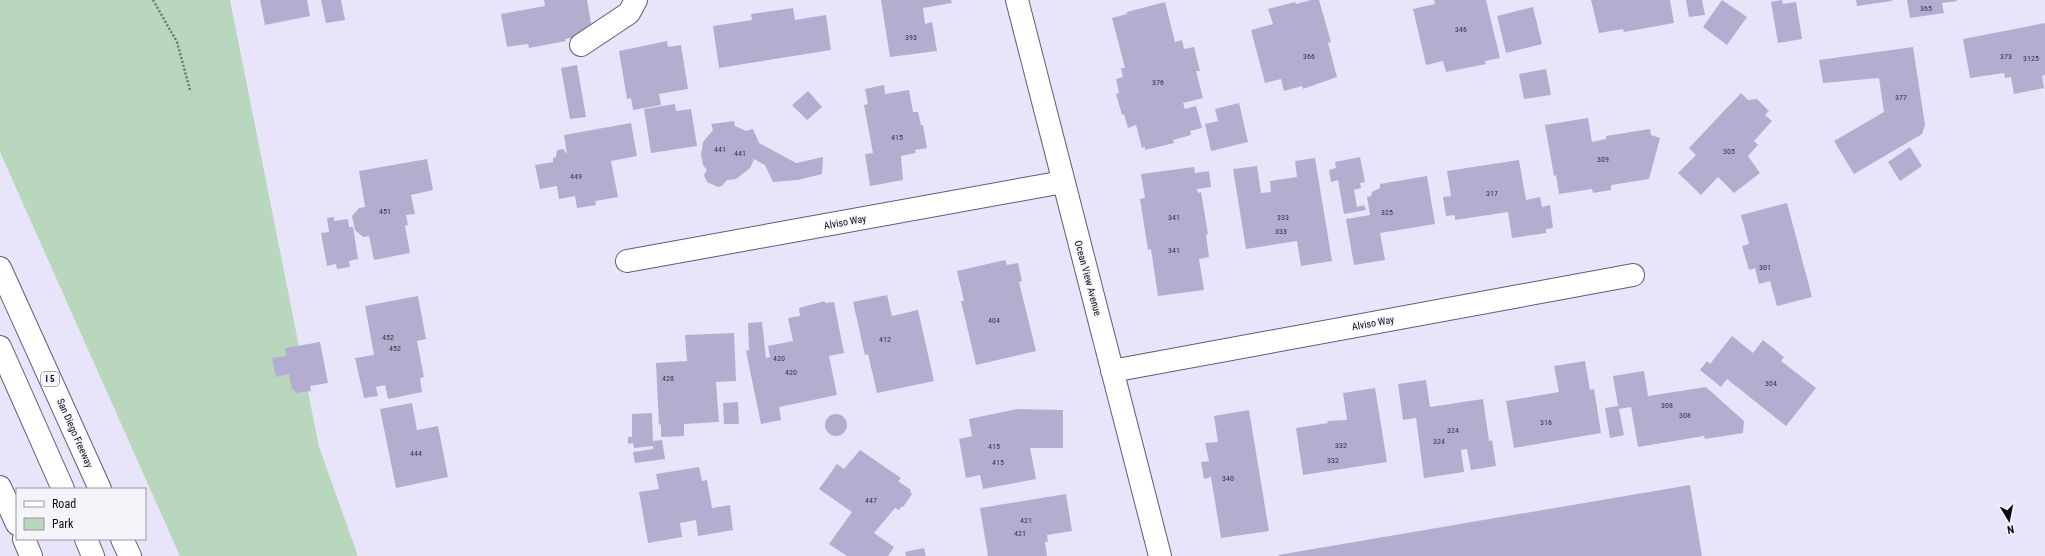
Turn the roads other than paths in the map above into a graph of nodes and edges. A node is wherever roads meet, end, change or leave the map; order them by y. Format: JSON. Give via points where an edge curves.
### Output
{"nodes":[{"id":1,"x":636,"y":0,"type":"edge"},
{"id":2,"x":1018,"y":0,"type":"edge"},
{"id":3,"x":581,"y":45,"type":"dead end"},
{"id":4,"x":1063,"y":182,"type":"junction"},
{"id":5,"x":627,"y":261,"type":"dead end"},
{"id":6,"x":0,"y":268,"type":"edge"},
{"id":7,"x":1634,"y":275,"type":"dead end"},
{"id":8,"x":0,"y":347,"type":"edge"},
{"id":9,"x":1112,"y":371,"type":"junction"},
{"id":10,"x":0,"y":486,"type":"edge"},
{"id":11,"x":63,"y":488,"type":"edge"},
{"id":12,"x":100,"y":488,"type":"edge"},
{"id":13,"x":16,"y":522,"type":"edge"},
{"id":14,"x":24,"y":540,"type":"edge"},
{"id":15,"x":86,"y":540,"type":"edge"},
{"id":16,"x":122,"y":540,"type":"edge"},
{"id":17,"x":31,"y":556,"type":"edge"},
{"id":18,"x":93,"y":556,"type":"edge"},
{"id":19,"x":130,"y":556,"type":"edge"},
{"id":20,"x":1160,"y":556,"type":"edge"}],
"edges":[{"from":1,"to":3,"type":"main road","via":[[629,13]]},
{"from":2,"to":4,"type":"main road","name":"Ocean View Avenue"},
{"from":4,"to":5,"type":"main road","name":"Alviso Way"},
{"from":4,"to":9,"type":"main road","name":"Ocean View Avenue"},
{"from":6,"to":12,"type":"main road","name":"San Diego Freeway","number":"I 5"},
{"from":7,"to":9,"type":"main road","name":"Alviso Way"},
{"from":8,"to":11,"type":"main road"},
{"from":9,"to":20,"type":"main road","name":"Ocean View Avenue"},
{"from":10,"to":13,"type":"main road"},
{"from":14,"to":17,"type":"main road"},
{"from":15,"to":18,"type":"main road"},
{"from":16,"to":19,"type":"main road"}]}
